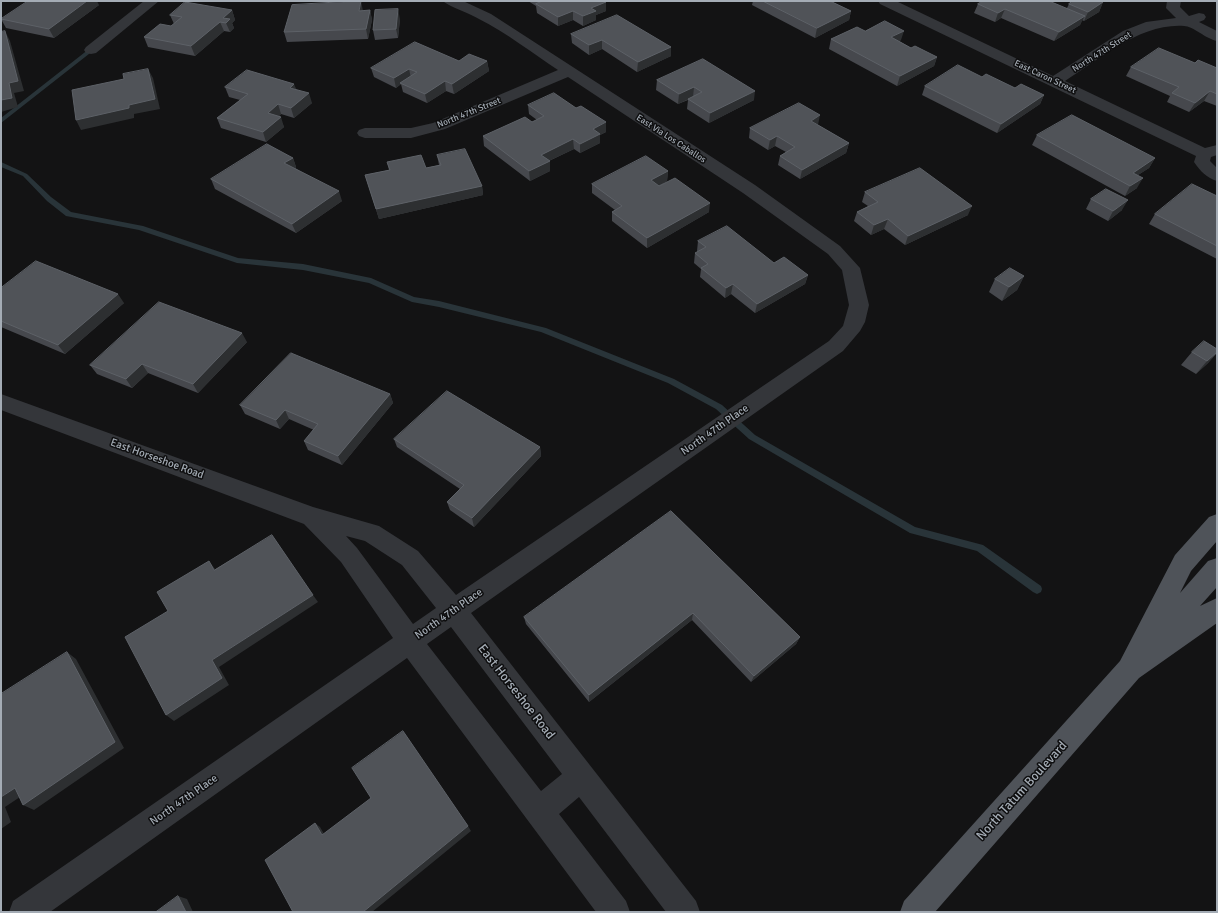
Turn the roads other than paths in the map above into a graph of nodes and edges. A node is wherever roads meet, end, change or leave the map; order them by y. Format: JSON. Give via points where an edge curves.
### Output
{"nodes":[{"id":1,"x":152,"y":1,"type":"edge"},
{"id":2,"x":450,"y":1,"type":"edge"},
{"id":3,"x":885,"y":1,"type":"edge"},
{"id":4,"x":1174,"y":1,"type":"edge"},
{"id":5,"x":1193,"y":14,"type":"junction"},
{"id":6,"x":1217,"y":25,"type":"edge"},
{"id":7,"x":1217,"y":37,"type":"edge"},
{"id":8,"x":91,"y":50,"type":"dead end"},
{"id":9,"x":569,"y":71,"type":"junction"},
{"id":10,"x":1054,"y":82,"type":"junction"},
{"id":11,"x":365,"y":133,"type":"dead end"},
{"id":12,"x":1211,"y":152,"type":"edge"},
{"id":13,"x":1217,"y":176,"type":"edge"},
{"id":14,"x":859,"y":305,"type":"joint"},
{"id":15,"x":1,"y":402,"type":"edge"},
{"id":16,"x":312,"y":517,"type":"junction"},
{"id":17,"x":1217,"y":524,"type":"edge"},
{"id":18,"x":1217,"y":569,"type":"edge"},
{"id":19,"x":1217,"y":609,"type":"edge"},
{"id":20,"x":454,"y":611,"type":"junction"},
{"id":21,"x":410,"y":641,"type":"junction"},
{"id":22,"x":1130,"y":669,"type":"junction"},
{"id":23,"x":581,"y":777,"type":"junction"},
{"id":24,"x":539,"y":812,"type":"junction"},
{"id":25,"x":24,"y":912,"type":"edge"},
{"id":26,"x":615,"y":912,"type":"edge"},
{"id":27,"x":685,"y":912,"type":"edge"},
{"id":28,"x":915,"y":912,"type":"edge"}],
"edges":[{"from":1,"to":8,"type":"street"},
{"from":2,"to":9,"type":"street","name":"East Via Los Caballos","via":[[486,17]]},
{"from":3,"to":10,"type":"street","name":"East Caron Street"},
{"from":4,"to":5,"type":"street","via":[[1173,8]]},
{"from":5,"to":6,"type":"street"},
{"from":5,"to":7,"type":"street"},
{"from":5,"to":10,"type":"street","name":"North 47th Street","via":[[1146,26],[1128,34]]},
{"from":9,"to":11,"type":"street","name":"North 47th Street","via":[[439,126],[411,132]]},
{"from":9,"to":14,"type":"street","name":"East Via Los Caballos","via":[[749,189],[834,250],[851,268]]},
{"from":10,"to":12,"type":"street","name":"East Caron Street"},
{"from":12,"to":13,"type":"street","name":"East Caron Street","via":[[1202,157],[1202,162]]},
{"from":14,"to":20,"type":"street","name":"North 47th Place","via":[[855,322],[836,346]]},
{"from":15,"to":16,"type":"street","name":"East Horseshoe Road"},
{"from":16,"to":20,"type":"street","name":"East Horseshoe Road","via":[[371,533],[410,558]]},
{"from":16,"to":21,"type":"street","name":"East Horseshoe Road","via":[[349,555]]},
{"from":17,"to":22,"type":"main road","name":"North Tatum Boulevard","via":[[1183,563]]},
{"from":18,"to":22,"type":"main road"},
{"from":19,"to":22,"type":"main road","name":"North Tatum Boulevard"},
{"from":20,"to":21,"type":"street","name":"North 47th Place"},
{"from":20,"to":23,"type":"street","name":"East Horseshoe Road"},
{"from":21,"to":24,"type":"street","name":"East Horseshoe Road"},
{"from":21,"to":25,"type":"street","name":"North 47th Place"},
{"from":22,"to":28,"type":"main road","name":"North Tatum Boulevard"},
{"from":23,"to":24,"type":"street"},
{"from":23,"to":27,"type":"street","name":"East Horseshoe Road"},
{"from":24,"to":26,"type":"street","name":"East Horseshoe Road"}]}
